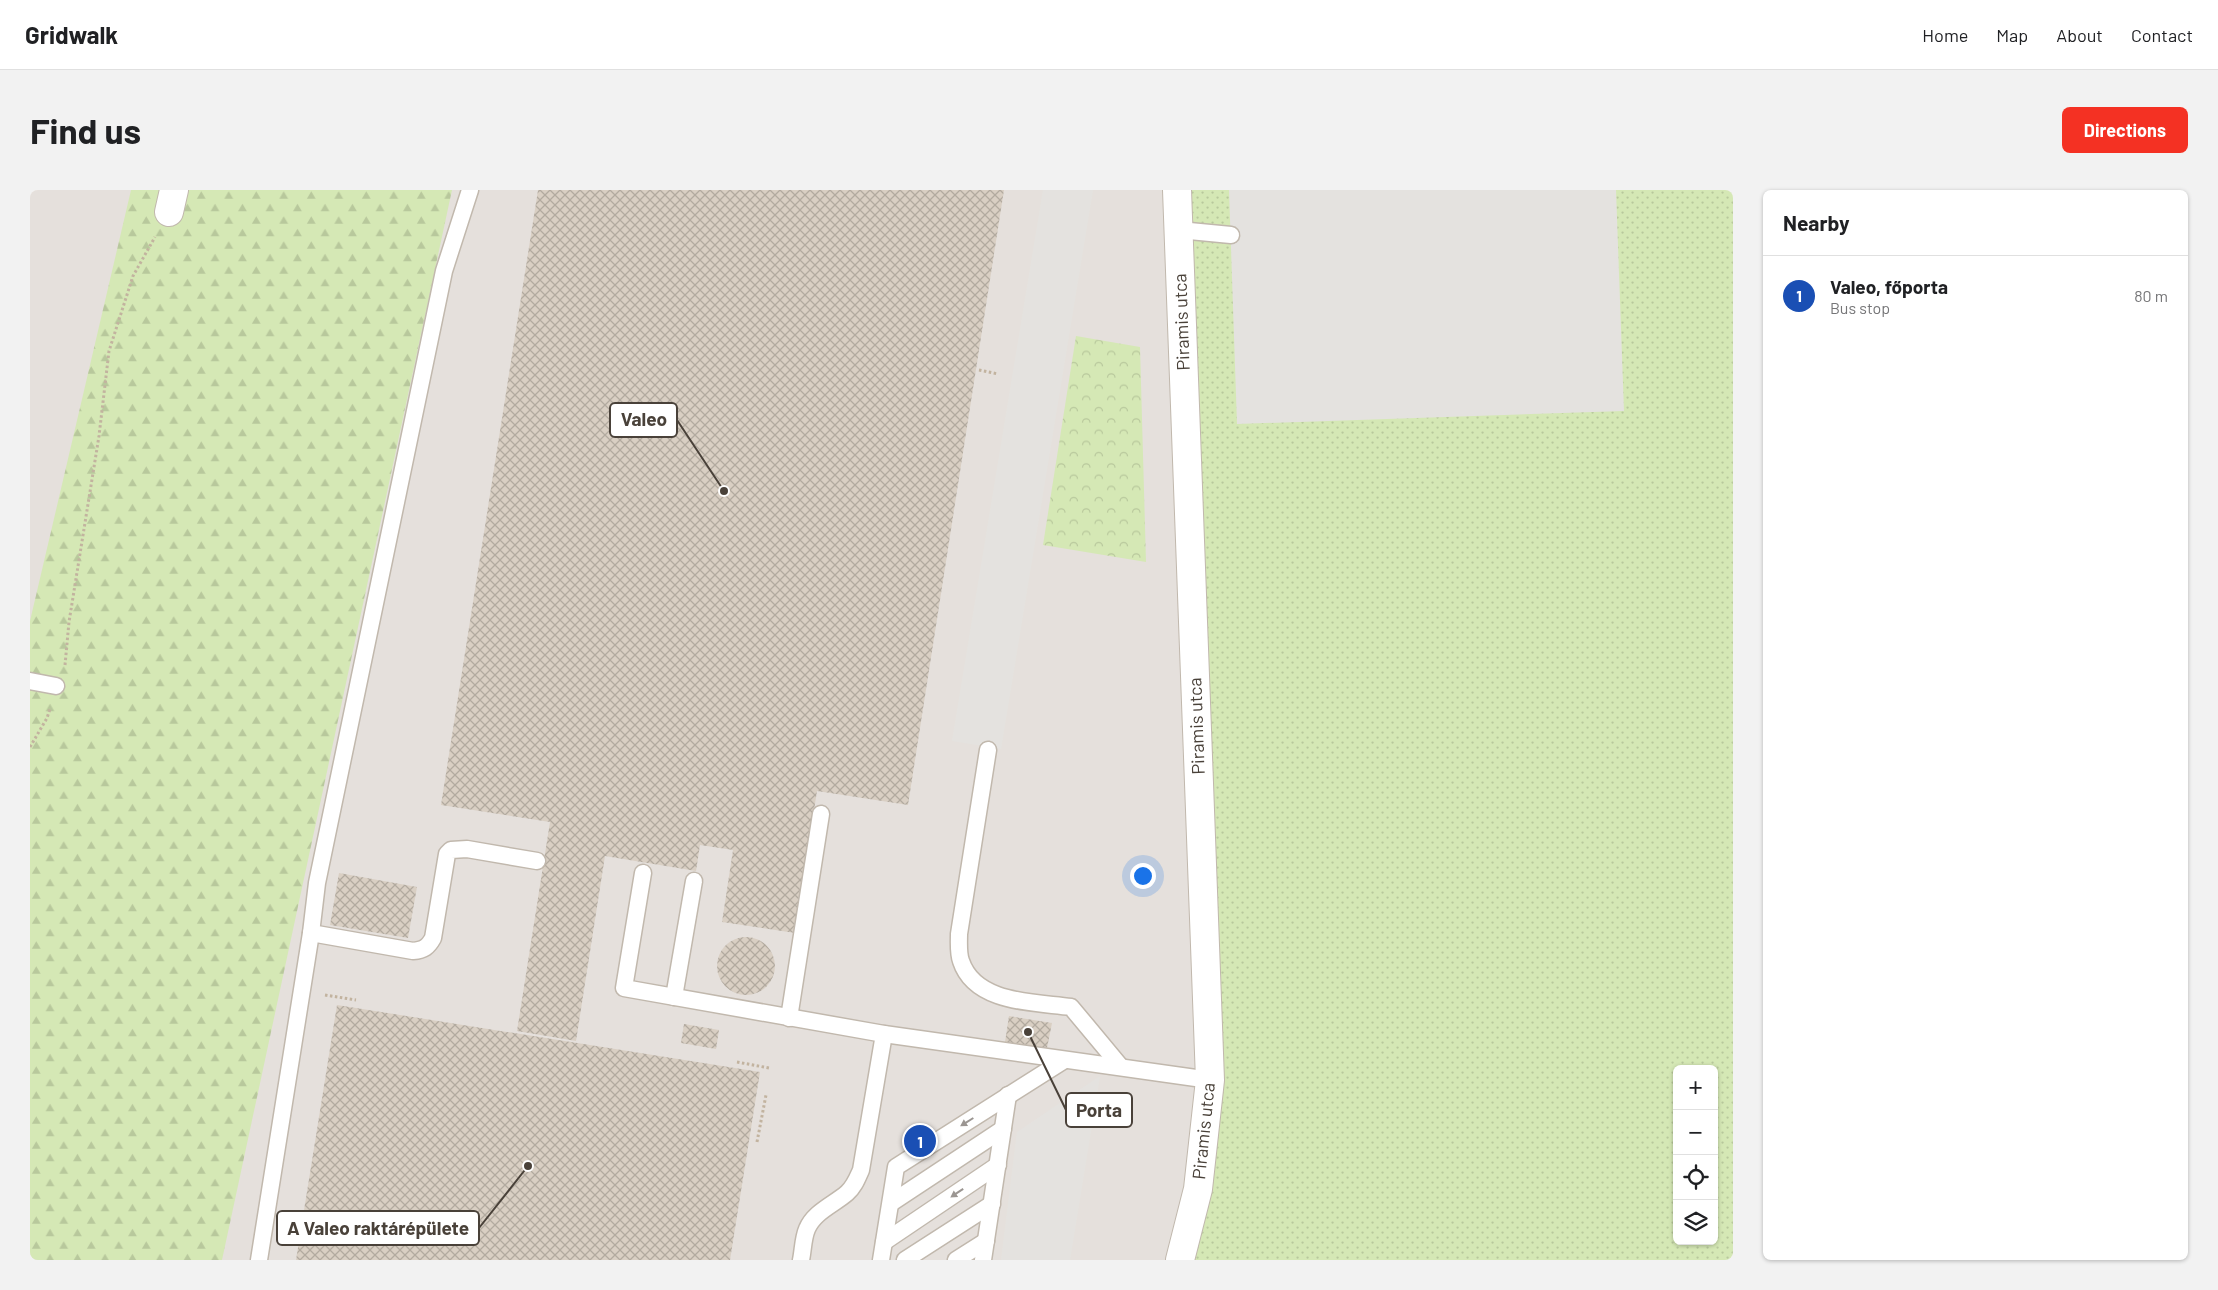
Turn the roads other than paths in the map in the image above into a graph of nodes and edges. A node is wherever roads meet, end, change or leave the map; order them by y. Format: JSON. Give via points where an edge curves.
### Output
{"nodes":[{"id":1,"x":470,"y":190,"type":"edge"},
{"id":2,"x":1177,"y":190,"type":"edge"},
{"id":3,"x":1179,"y":230,"type":"junction"},
{"id":4,"x":1231,"y":235,"type":"dead end"},
{"id":5,"x":30,"y":682,"type":"edge"},
{"id":6,"x":56,"y":686,"type":"road end"},
{"id":7,"x":988,"y":750,"type":"dead end"},
{"id":8,"x":821,"y":814,"type":"dead end"},
{"id":9,"x":537,"y":861,"type":"dead end"},
{"id":10,"x":643,"y":873,"type":"dead end"},
{"id":11,"x":694,"y":881,"type":"dead end"},
{"id":12,"x":311,"y":932,"type":"junction"},
{"id":13,"x":674,"y":997,"type":"junction"},
{"id":14,"x":789,"y":1018,"type":"junction"},
{"id":15,"x":884,"y":1034,"type":"junction"},
{"id":16,"x":1064,"y":1061,"type":"junction"},
{"id":17,"x":1121,"y":1067,"type":"junction"},
{"id":18,"x":1210,"y":1080,"type":"junction"},
{"id":19,"x":1008,"y":1096,"type":"junction"},
{"id":20,"x":1003,"y":1130,"type":"junction"},
{"id":21,"x":998,"y":1165,"type":"junction"},
{"id":22,"x":890,"y":1203,"type":"junction"},
{"id":23,"x":992,"y":1204,"type":"junction"},
{"id":24,"x":986,"y":1241,"type":"junction"},
{"id":25,"x":884,"y":1242,"type":"junction"},
{"id":26,"x":260,"y":1260,"type":"edge"},
{"id":27,"x":802,"y":1260,"type":"edge"},
{"id":28,"x":881,"y":1260,"type":"edge"},
{"id":29,"x":905,"y":1260,"type":"edge"},
{"id":30,"x":956,"y":1260,"type":"edge"},
{"id":31,"x":983,"y":1260,"type":"edge"},
{"id":32,"x":1180,"y":1260,"type":"edge"}],
"edges":[{"from":1,"to":12,"type":"lane","via":[[444,272],[316,883]]},
{"from":2,"to":3,"type":"street","name":"Piramis utca"},
{"from":3,"to":4,"type":"lane"},
{"from":3,"to":18,"type":"street","name":"Piramis utca"},
{"from":5,"to":6,"type":"lane"},
{"from":7,"to":17,"type":"lane","via":[[958,934],[960,960],[968,975],[994,995],[1072,1007]]},
{"from":8,"to":14,"type":"lane"},
{"from":9,"to":12,"type":"lane","via":[[466,849],[451,850],[447,854],[433,938],[422,950]]},
{"from":10,"to":13,"type":"lane","via":[[624,988]]},
{"from":11,"to":13,"type":"lane"},
{"from":12,"to":26,"type":"lane"},
{"from":13,"to":14,"type":"lane"},
{"from":14,"to":15,"type":"lane"},
{"from":15,"to":16,"type":"lane"},
{"from":15,"to":27,"type":"lane","via":[[861,1170],[846,1193],[824,1209],[807,1230]]},
{"from":16,"to":17,"type":"lane"},
{"from":16,"to":19,"type":"lane"},
{"from":17,"to":18,"type":"lane"},
{"from":18,"to":32,"type":"street","name":"Piramis utca","via":[[1198,1189]]},
{"from":19,"to":20,"type":"lane"},
{"from":19,"to":22,"type":"lane","one_way":true,"via":[[896,1167]]},
{"from":20,"to":21,"type":"lane"},
{"from":20,"to":22,"type":"lane"},
{"from":21,"to":23,"type":"lane"},
{"from":21,"to":25,"type":"lane","one_way":true},
{"from":22,"to":25,"type":"lane"},
{"from":23,"to":24,"type":"lane"},
{"from":23,"to":29,"type":"lane"},
{"from":24,"to":30,"type":"lane"},
{"from":24,"to":31,"type":"lane"},
{"from":25,"to":28,"type":"lane"}]}
